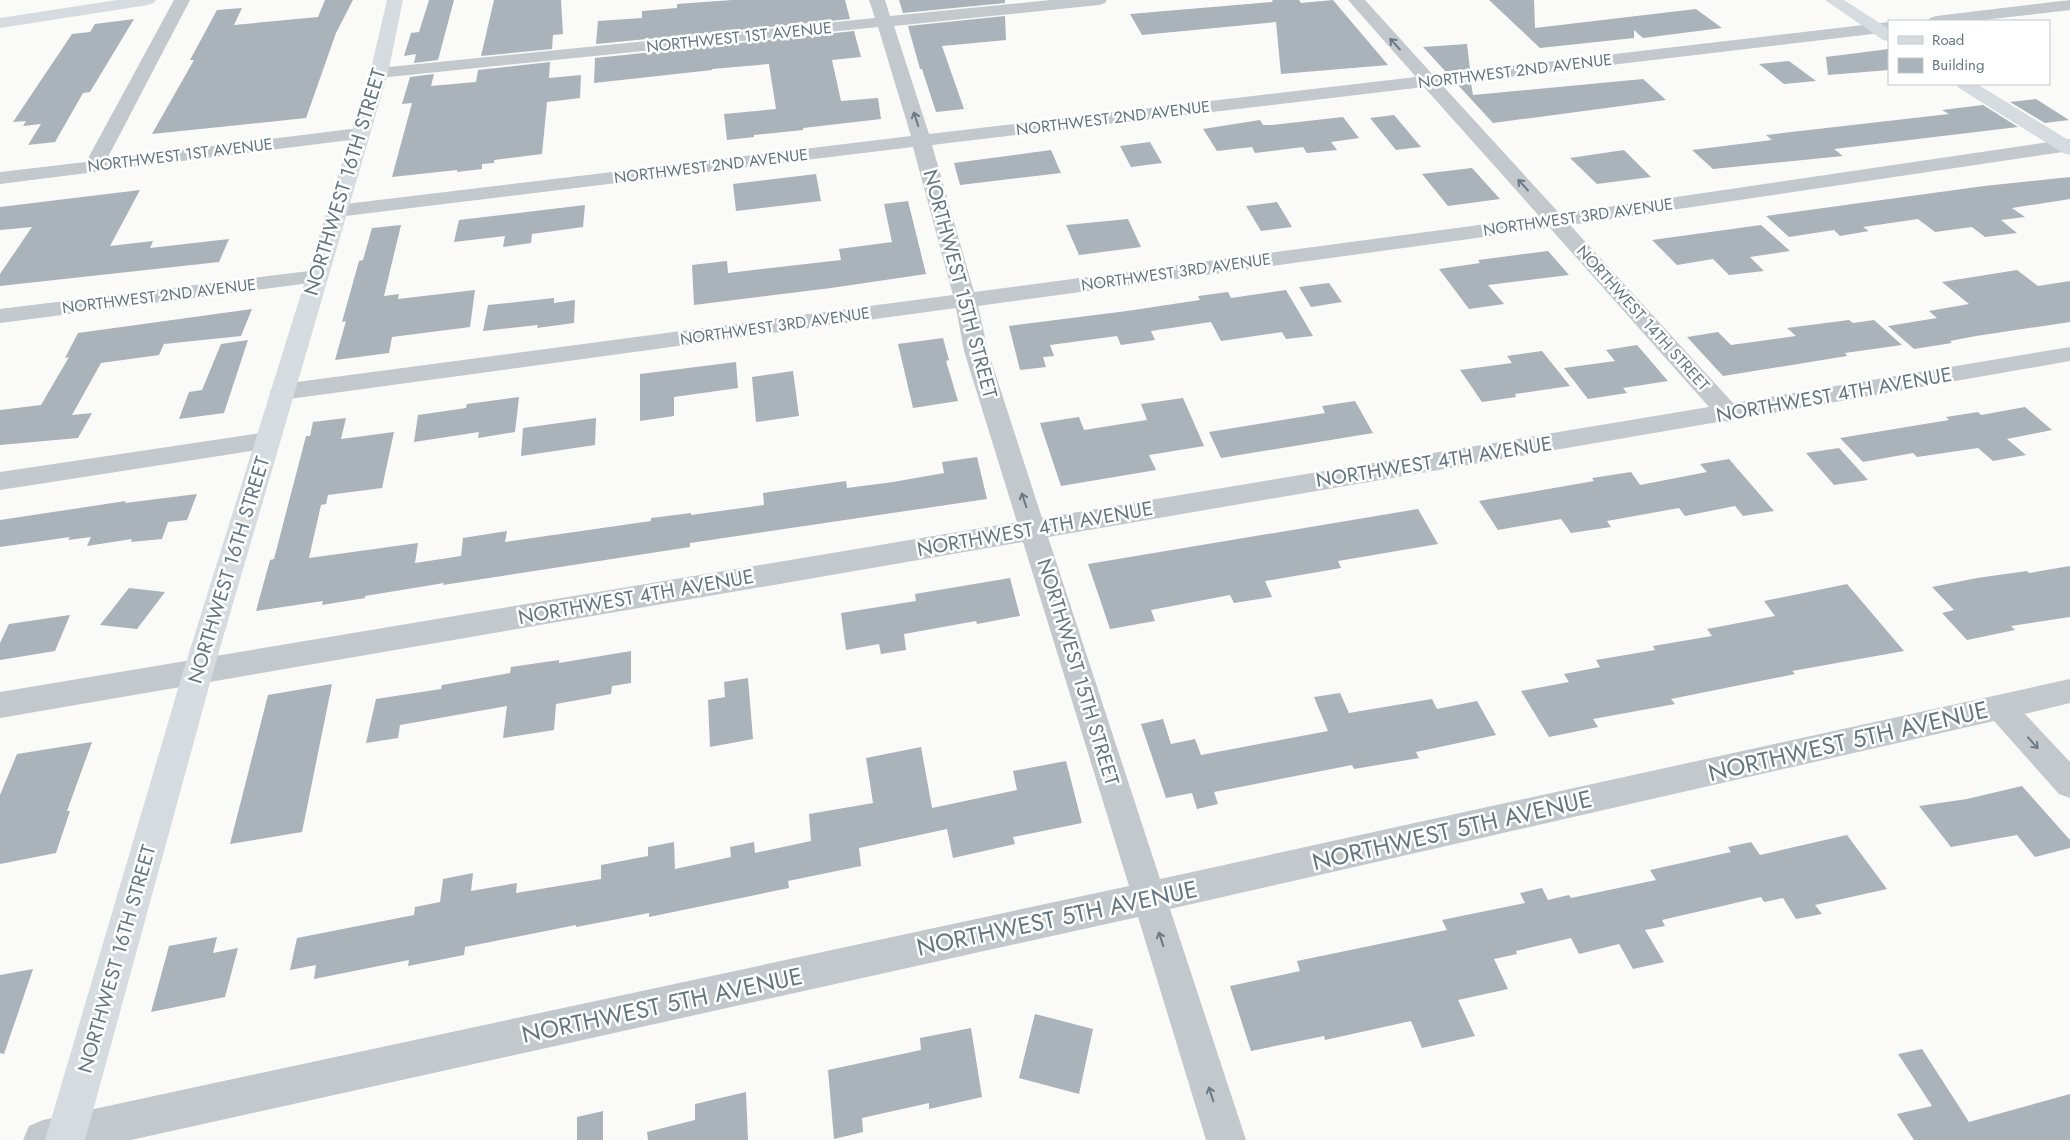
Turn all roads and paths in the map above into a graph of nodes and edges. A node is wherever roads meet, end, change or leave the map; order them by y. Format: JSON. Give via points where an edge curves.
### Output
{"nodes":[{"id":1,"x":148,"y":0,"type":"edge"},
{"id":2,"x":182,"y":0,"type":"edge"},
{"id":3,"x":395,"y":0,"type":"edge"},
{"id":4,"x":877,"y":0,"type":"edge"},
{"id":5,"x":1099,"y":0,"type":"edge"},
{"id":6,"x":1356,"y":0,"type":"edge"},
{"id":7,"x":1832,"y":0,"type":"edge"},
{"id":8,"x":2070,"y":5,"type":"edge"},
{"id":9,"x":1944,"y":20,"type":"edge"},
{"id":10,"x":884,"y":22,"type":"junction"},
{"id":11,"x":0,"y":24,"type":"edge"},
{"id":12,"x":1885,"y":30,"type":"edge"},
{"id":13,"x":379,"y":73,"type":"junction"},
{"id":14,"x":1428,"y":81,"type":"junction"},
{"id":15,"x":1968,"y":85,"type":"edge"},
{"id":16,"x":359,"y":134,"type":"junction"},
{"id":17,"x":921,"y":141,"type":"junction"},
{"id":18,"x":2069,"y":147,"type":"edge"},
{"id":19,"x":94,"y":165,"type":"junction"},
{"id":20,"x":0,"y":178,"type":"edge"},
{"id":21,"x":338,"y":211,"type":"junction"},
{"id":22,"x":1556,"y":221,"type":"junction"},
{"id":23,"x":317,"y":276,"type":"junction"},
{"id":24,"x":965,"y":301,"type":"junction"},
{"id":25,"x":0,"y":316,"type":"edge"},
{"id":26,"x":2070,"y":354,"type":"edge"},
{"id":27,"x":282,"y":392,"type":"junction"},
{"id":28,"x":1729,"y":414,"type":"junction"},
{"id":29,"x":268,"y":442,"type":"junction"},
{"id":30,"x":0,"y":481,"type":"edge"},
{"id":31,"x":1033,"y":529,"type":"junction"},
{"id":32,"x":198,"y":672,"type":"junction"},
{"id":33,"x":2070,"y":691,"type":"edge"},
{"id":34,"x":0,"y":705,"type":"edge"},
{"id":35,"x":2000,"y":707,"type":"junction"},
{"id":36,"x":2070,"y":784,"type":"edge"},
{"id":37,"x":1148,"y":898,"type":"junction"},
{"id":38,"x":58,"y":1138,"type":"edge"},
{"id":39,"x":1226,"y":1140,"type":"edge"}],
"edges":[{"from":1,"to":11,"type":"street"},
{"from":2,"to":19,"type":"street"},
{"from":3,"to":13,"type":"street","name":"NORTHWEST 16TH STREET"},
{"from":4,"to":10,"type":"street","name":"NORTHWEST 15TH STREET"},
{"from":5,"to":10,"type":"street","name":"NORTHWEST 1ST AVENUE"},
{"from":14,"to":6,"type":"street","name":"NORTHWEST 14TH STREET","one_way":true},
{"from":7,"to":12,"type":"street"},
{"from":8,"to":9,"type":"street"},
{"from":10,"to":13,"type":"street","name":"NORTHWEST 1ST AVENUE"},
{"from":17,"to":10,"type":"street","name":"NORTHWEST 15TH STREET","one_way":true},
{"from":12,"to":14,"type":"street","name":"NORTHWEST 2ND AVENUE"},
{"from":13,"to":16,"type":"street","name":"NORTHWEST 16TH STREET"},
{"from":14,"to":17,"type":"street","name":"NORTHWEST 2ND AVENUE"},
{"from":22,"to":14,"type":"street","name":"NORTHWEST 14TH STREET","one_way":true},
{"from":15,"to":18,"type":"street"},
{"from":16,"to":19,"type":"street","name":"NORTHWEST 1ST AVENUE"},
{"from":16,"to":21,"type":"street","name":"NORTHWEST 16TH STREET"},
{"from":17,"to":21,"type":"street","name":"NORTHWEST 2ND AVENUE"},
{"from":17,"to":24,"type":"street","name":"NORTHWEST 15TH STREET"},
{"from":18,"to":22,"type":"street","name":"NORTHWEST 3RD AVENUE"},
{"from":19,"to":20,"type":"street","name":"NORTHWEST 1ST AVENUE"},
{"from":21,"to":23,"type":"street","name":"NORTHWEST 16TH STREET"},
{"from":22,"to":24,"type":"street","name":"NORTHWEST 3RD AVENUE"},
{"from":22,"to":28,"type":"street","name":"NORTHWEST 14TH STREET"},
{"from":23,"to":25,"type":"street","name":"NORTHWEST 2ND AVENUE"},
{"from":23,"to":27,"type":"street","name":"NORTHWEST 16TH STREET"},
{"from":24,"to":27,"type":"street","name":"NORTHWEST 3RD AVENUE"},
{"from":31,"to":24,"type":"street","name":"NORTHWEST 15TH STREET","one_way":true,"via":[[976,351]]},
{"from":26,"to":28,"type":"street","name":"NORTHWEST 4TH AVENUE"},
{"from":27,"to":29,"type":"street","name":"NORTHWEST 16TH STREET"},
{"from":28,"to":31,"type":"street","name":"NORTHWEST 4TH AVENUE"},
{"from":29,"to":30,"type":"street"},
{"from":29,"to":32,"type":"street","name":"NORTHWEST 16TH STREET"},
{"from":31,"to":32,"type":"street","name":"NORTHWEST 4TH AVENUE"},
{"from":31,"to":37,"type":"street","name":"NORTHWEST 15TH STREET"},
{"from":32,"to":34,"type":"street","name":"NORTHWEST 4TH AVENUE"},
{"from":32,"to":38,"type":"street","name":"NORTHWEST 16TH STREET"},
{"from":33,"to":35,"type":"street","name":"NORTHWEST 5TH AVENUE"},
{"from":35,"to":36,"type":"street","one_way":true},
{"from":35,"to":37,"type":"street","name":"NORTHWEST 5TH AVENUE"},
{"from":37,"to":38,"type":"street","name":"NORTHWEST 5TH AVENUE"},
{"from":39,"to":37,"type":"street","name":"NORTHWEST 15TH STREET","one_way":true}]}
